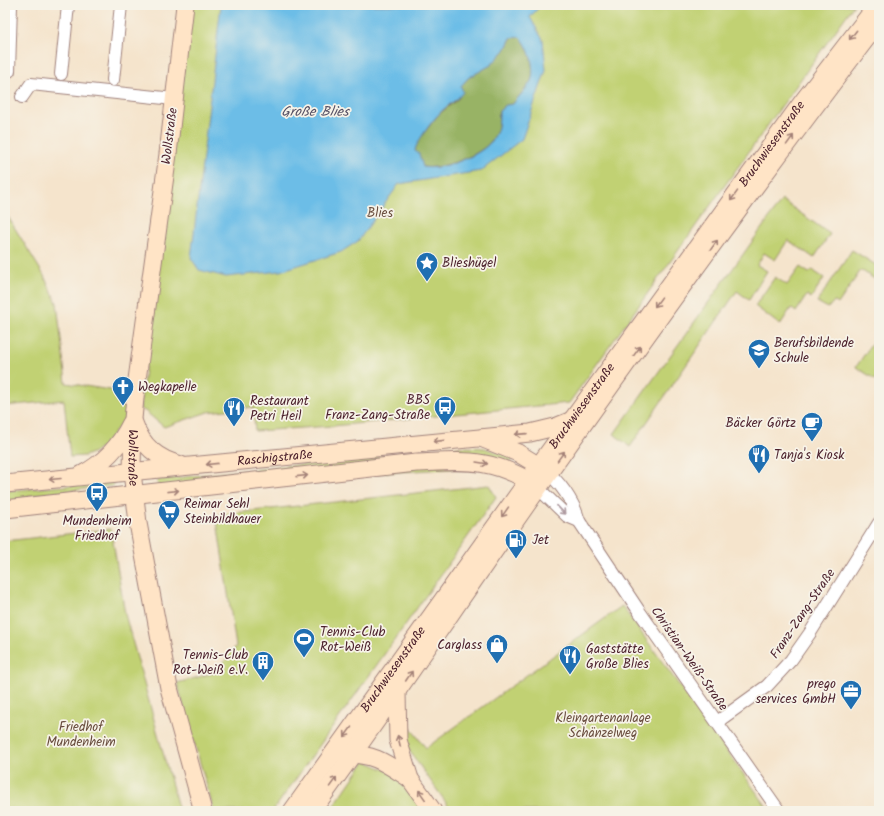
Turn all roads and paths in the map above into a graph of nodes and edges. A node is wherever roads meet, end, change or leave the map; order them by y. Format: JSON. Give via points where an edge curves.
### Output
{"nodes":[{"id":1,"x":11,"y":5,"type":"edge"},
{"id":2,"x":68,"y":5,"type":"edge"},
{"id":3,"x":122,"y":5,"type":"edge"},
{"id":4,"x":185,"y":5,"type":"edge"},
{"id":5,"x":878,"y":5,"type":"edge"},
{"id":6,"x":879,"y":22,"type":"edge"},
{"id":7,"x":9,"y":71,"type":"dead end"},
{"id":8,"x":61,"y":74,"type":"dead end"},
{"id":9,"x":113,"y":80,"type":"dead end"},
{"id":10,"x":22,"y":98,"type":"dead end"},
{"id":11,"x":174,"y":99,"type":"junction"},
{"id":12,"x":133,"y":419,"type":"junction"},
{"id":13,"x":572,"y":420,"type":"junction"},
{"id":14,"x":477,"y":437,"type":"junction"},
{"id":15,"x":187,"y":467,"type":"junction"},
{"id":16,"x":544,"y":470,"type":"junction"},
{"id":17,"x":132,"y":472,"type":"junction"},
{"id":18,"x":76,"y":477,"type":"junction"},
{"id":19,"x":5,"y":484,"type":"edge"},
{"id":20,"x":533,"y":484,"type":"junction"},
{"id":21,"x":134,"y":495,"type":"junction"},
{"id":22,"x":5,"y":509,"type":"edge"},
{"id":23,"x":579,"y":521,"type":"junction"},
{"id":24,"x":879,"y":523,"type":"edge"},
{"id":25,"x":397,"y":693,"type":"junction"},
{"id":26,"x":717,"y":722,"type":"junction"},
{"id":27,"x":354,"y":753,"type":"junction"},
{"id":28,"x":333,"y":754,"type":"junction"},
{"id":29,"x":410,"y":779,"type":"junction"},
{"id":30,"x":203,"y":811,"type":"edge"},
{"id":31,"x":292,"y":811,"type":"edge"},
{"id":32,"x":312,"y":811,"type":"edge"},
{"id":33,"x":433,"y":811,"type":"edge"},
{"id":34,"x":778,"y":811,"type":"edge"}],
"edges":[{"from":1,"to":7,"type":"street"},
{"from":2,"to":8,"type":"street"},
{"from":3,"to":9,"type":"street"},
{"from":4,"to":11,"type":"main road","name":"Wollstraße"},
{"from":5,"to":13,"type":"main road","name":"Bruchwiesenstraße","one_way":true,"via":[[803,101]]},
{"from":16,"to":6,"type":"main road","name":"Bruchwiesenstraße","one_way":true},
{"from":10,"to":11,"type":"street","name":"Wollstraße","via":[[31,84]]},
{"from":11,"to":12,"type":"main road","name":"Wollstraße"},
{"from":12,"to":15,"type":"main road","via":[[138,433],[152,453],[168,462]]},
{"from":12,"to":17,"type":"main road","name":"Wollstraße"},
{"from":12,"to":18,"type":"main road","via":[[111,454],[93,469]]},
{"from":13,"to":14,"type":"main road","one_way":true,"via":[[530,433]]},
{"from":13,"to":16,"type":"main road","name":"Bruchwiesenstraße"},
{"from":14,"to":15,"type":"main road","name":"Raschigstraße","one_way":true},
{"from":14,"to":16,"type":"main road","name":"Raschigstraße","via":[[518,453]]},
{"from":15,"to":17,"type":"main road","name":"Raschigstraße"},
{"from":16,"to":20,"type":"main road","name":"Bruchwiesenstraße"},
{"from":16,"to":23,"type":"street","name":"Christian-Weiß-Straße","via":[[575,508]]},
{"from":17,"to":18,"type":"main road","name":"Raschigstraße"},
{"from":17,"to":21,"type":"main road","name":"Wollstraße"},
{"from":18,"to":19,"type":"main road","name":"Raschigstraße","one_way":true},
{"from":21,"to":20,"type":"main road","name":"Raschigstraße","one_way":true,"via":[[416,463],[461,461],[504,468]]},
{"from":20,"to":23,"type":"street","name":"Christian-Weiß-Straße","one_way":true,"via":[[567,516]]},
{"from":25,"to":20,"type":"main road","name":"Bruchwiesenstraße","one_way":true},
{"from":20,"to":28,"type":"main road","name":"Bruchwiesenstraße","one_way":true},
{"from":21,"to":22,"type":"main road","name":"Raschigstraße"},
{"from":21,"to":30,"type":"main road","name":"Wollstraße","via":[[169,688]]},
{"from":23,"to":26,"type":"street","name":"Christian-Weiß-Straße"},
{"from":24,"to":26,"type":"street","name":"Franz-Zang-Straße","via":[[810,633],[790,660],[767,686]]},
{"from":25,"to":27,"type":"main road","name":"Bruchwiesenstraße"},
{"from":29,"to":25,"type":"main road","one_way":true,"via":[[397,732]]},
{"from":26,"to":34,"type":"street","name":"Christian-Weiß-Straße"},
{"from":27,"to":28,"type":"main road"},
{"from":27,"to":29,"type":"main road","via":[[377,758]]},
{"from":32,"to":27,"type":"main road","name":"Bruchwiesenstraße","one_way":true},
{"from":28,"to":31,"type":"main road","name":"Bruchwiesenstraße"},
{"from":33,"to":29,"type":"main road","one_way":true}]}
